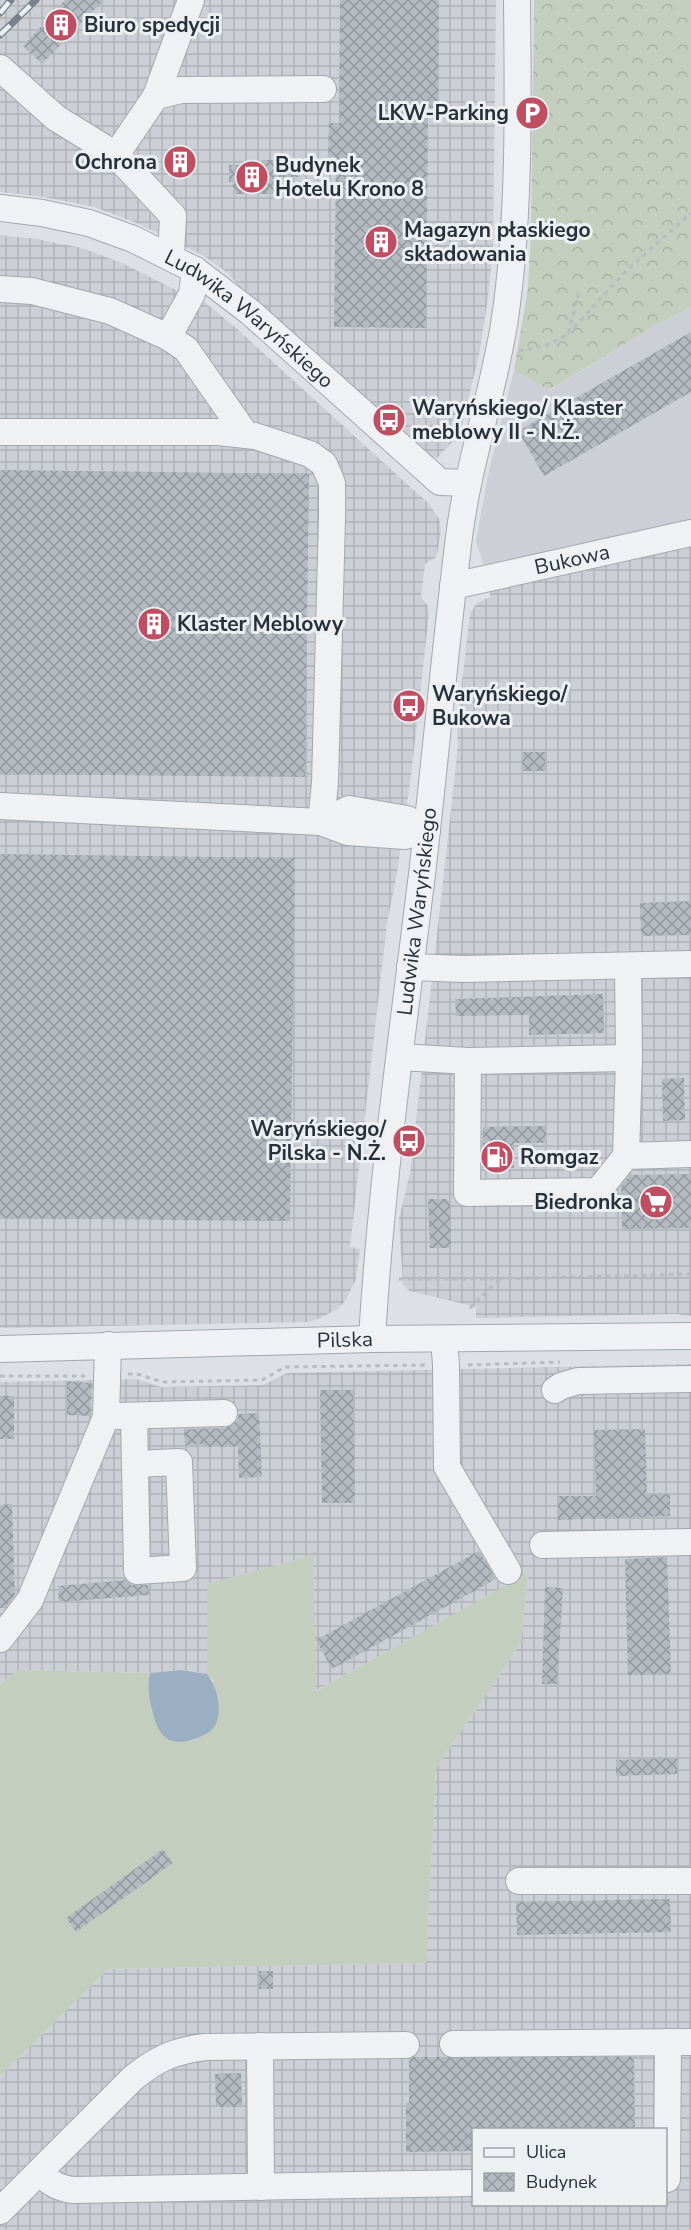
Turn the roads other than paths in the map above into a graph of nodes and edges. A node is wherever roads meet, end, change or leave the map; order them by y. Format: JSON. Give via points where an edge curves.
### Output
{"nodes":[{"id":1,"x":191,"y":0,"type":"edge"},
{"id":2,"x":517,"y":0,"type":"edge"},
{"id":3,"x":0,"y":68,"type":"edge"},
{"id":4,"x":323,"y":89,"type":"dead end"},
{"id":5,"x":156,"y":96,"type":"junction"},
{"id":6,"x":116,"y":155,"type":"junction"},
{"id":7,"x":0,"y":208,"type":"edge"},
{"id":8,"x":171,"y":256,"type":"junction"},
{"id":9,"x":195,"y":270,"type":"junction"},
{"id":10,"x":0,"y":289,"type":"edge"},
{"id":11,"x":168,"y":337,"type":"junction"},
{"id":12,"x":0,"y":432,"type":"edge"},
{"id":13,"x":246,"y":435,"type":"junction"},
{"id":14,"x":468,"y":483,"type":"junction"},
{"id":15,"x":691,"y":533,"type":"edge"},
{"id":16,"x":453,"y":586,"type":"junction"},
{"id":17,"x":0,"y":806,"type":"edge"},
{"id":18,"x":321,"y":822,"type":"junction"},
{"id":19,"x":427,"y":830,"type":"junction"},
{"id":20,"x":691,"y":964,"type":"edge"},
{"id":21,"x":628,"y":966,"type":"junction"},
{"id":22,"x":410,"y":967,"type":"junction"},
{"id":23,"x":400,"y":1057,"type":"junction"},
{"id":24,"x":629,"y":1058,"type":"junction"},
{"id":25,"x":468,"y":1061,"type":"junction"},
{"id":26,"x":691,"y":1154,"type":"edge"},
{"id":27,"x":626,"y":1156,"type":"junction"},
{"id":28,"x":691,"y":1336,"type":"edge"},
{"id":29,"x":444,"y":1338,"type":"junction"},
{"id":30,"x":372,"y":1339,"type":"junction"},
{"id":31,"x":108,"y":1345,"type":"junction"},
{"id":32,"x":0,"y":1349,"type":"edge"},
{"id":33,"x":691,"y":1379,"type":"edge"},
{"id":34,"x":555,"y":1390,"type":"dead end"},
{"id":35,"x":224,"y":1413,"type":"dead end"},
{"id":36,"x":134,"y":1416,"type":"junction"},
{"id":37,"x":106,"y":1417,"type":"junction"},
{"id":38,"x":135,"y":1464,"type":"dead end"},
{"id":39,"x":691,"y":1542,"type":"edge"},
{"id":40,"x":543,"y":1545,"type":"dead end"},
{"id":41,"x":508,"y":1571,"type":"dead end"},
{"id":42,"x":0,"y":1639,"type":"edge"},
{"id":43,"x":519,"y":1881,"type":"dead end"},
{"id":44,"x":691,"y":1881,"type":"edge"},
{"id":45,"x":680,"y":2042,"type":"edge"},
{"id":46,"x":453,"y":2044,"type":"dead end"},
{"id":47,"x":406,"y":2045,"type":"dead end"},
{"id":48,"x":260,"y":2046,"type":"junction"},
{"id":49,"x":39,"y":2172,"type":"junction"},
{"id":50,"x":675,"y":2179,"type":"edge"},
{"id":51,"x":472,"y":2183,"type":"edge"},
{"id":52,"x":261,"y":2187,"type":"junction"},
{"id":53,"x":0,"y":2211,"type":"edge"}],
"edges":[{"from":1,"to":5,"type":"street"},
{"from":2,"to":14,"type":"street","name":"Ludwika Waryńskiego","via":[[509,289],[500,351]]},
{"from":3,"to":6,"type":"street","via":[[56,118]]},
{"from":4,"to":5,"type":"street","via":[[181,90]]},
{"from":5,"to":6,"type":"street"},
{"from":6,"to":8,"type":"street","via":[[173,216]]},
{"from":7,"to":8,"type":"street","name":"Ludwika Waryńskiego","via":[[89,223]]},
{"from":8,"to":9,"type":"street","name":"Ludwika Waryńskiego"},
{"from":9,"to":11,"type":"street","via":[[192,294]]},
{"from":9,"to":14,"type":"street","name":"Ludwika Waryńskiego","via":[[250,312],[440,482]]},
{"from":10,"to":11,"type":"street","via":[[32,291],[110,311]]},
{"from":11,"to":13,"type":"street","via":[[186,349]]},
{"from":12,"to":13,"type":"street"},
{"from":13,"to":18,"type":"street","via":[[310,454],[324,464],[332,483]]},
{"from":14,"to":16,"type":"street","name":"Ludwika Waryńskiego"},
{"from":15,"to":16,"type":"street","name":"Bukowa"},
{"from":16,"to":19,"type":"street","name":"Ludwika Waryńskiego"},
{"from":17,"to":18,"type":"street"},
{"from":18,"to":19,"type":"street","via":[[349,809],[407,819]]},
{"from":19,"to":22,"type":"street","name":"Ludwika Waryńskiego"},
{"from":20,"to":21,"type":"street"},
{"from":21,"to":22,"type":"street"},
{"from":21,"to":24,"type":"street"},
{"from":22,"to":23,"type":"street","name":"Ludwika Waryńskiego"},
{"from":23,"to":25,"type":"street"},
{"from":23,"to":30,"type":"street","name":"Ludwika Waryńskiego","via":[[378,1244]]},
{"from":24,"to":25,"type":"street"},
{"from":24,"to":27,"type":"street"},
{"from":25,"to":27,"type":"street","via":[[467,1193],[598,1191]]},
{"from":26,"to":27,"type":"street"},
{"from":28,"to":29,"type":"street","name":"Pilska"},
{"from":29,"to":30,"type":"street","name":"Pilska"},
{"from":29,"to":41,"type":"street","via":[[447,1467]]},
{"from":30,"to":31,"type":"street","name":"Pilska"},
{"from":31,"to":32,"type":"street","name":"Pilska"},
{"from":31,"to":37,"type":"street"},
{"from":33,"to":34,"type":"street","via":[[578,1381]]},
{"from":35,"to":36,"type":"street"},
{"from":36,"to":37,"type":"street"},
{"from":36,"to":38,"type":"street"},
{"from":37,"to":42,"type":"street","via":[[30,1600]]},
{"from":39,"to":40,"type":"street"},
{"from":43,"to":44,"type":"street"},
{"from":45,"to":46,"type":"street"},
{"from":45,"to":50,"type":"street"},
{"from":47,"to":48,"type":"street"},
{"from":48,"to":49,"type":"street","via":[[184,2049],[151,2063]]},
{"from":48,"to":52,"type":"street"},
{"from":49,"to":52,"type":"street","via":[[52,2184],[73,2190]]},
{"from":49,"to":53,"type":"street"},
{"from":51,"to":52,"type":"street"}]}
